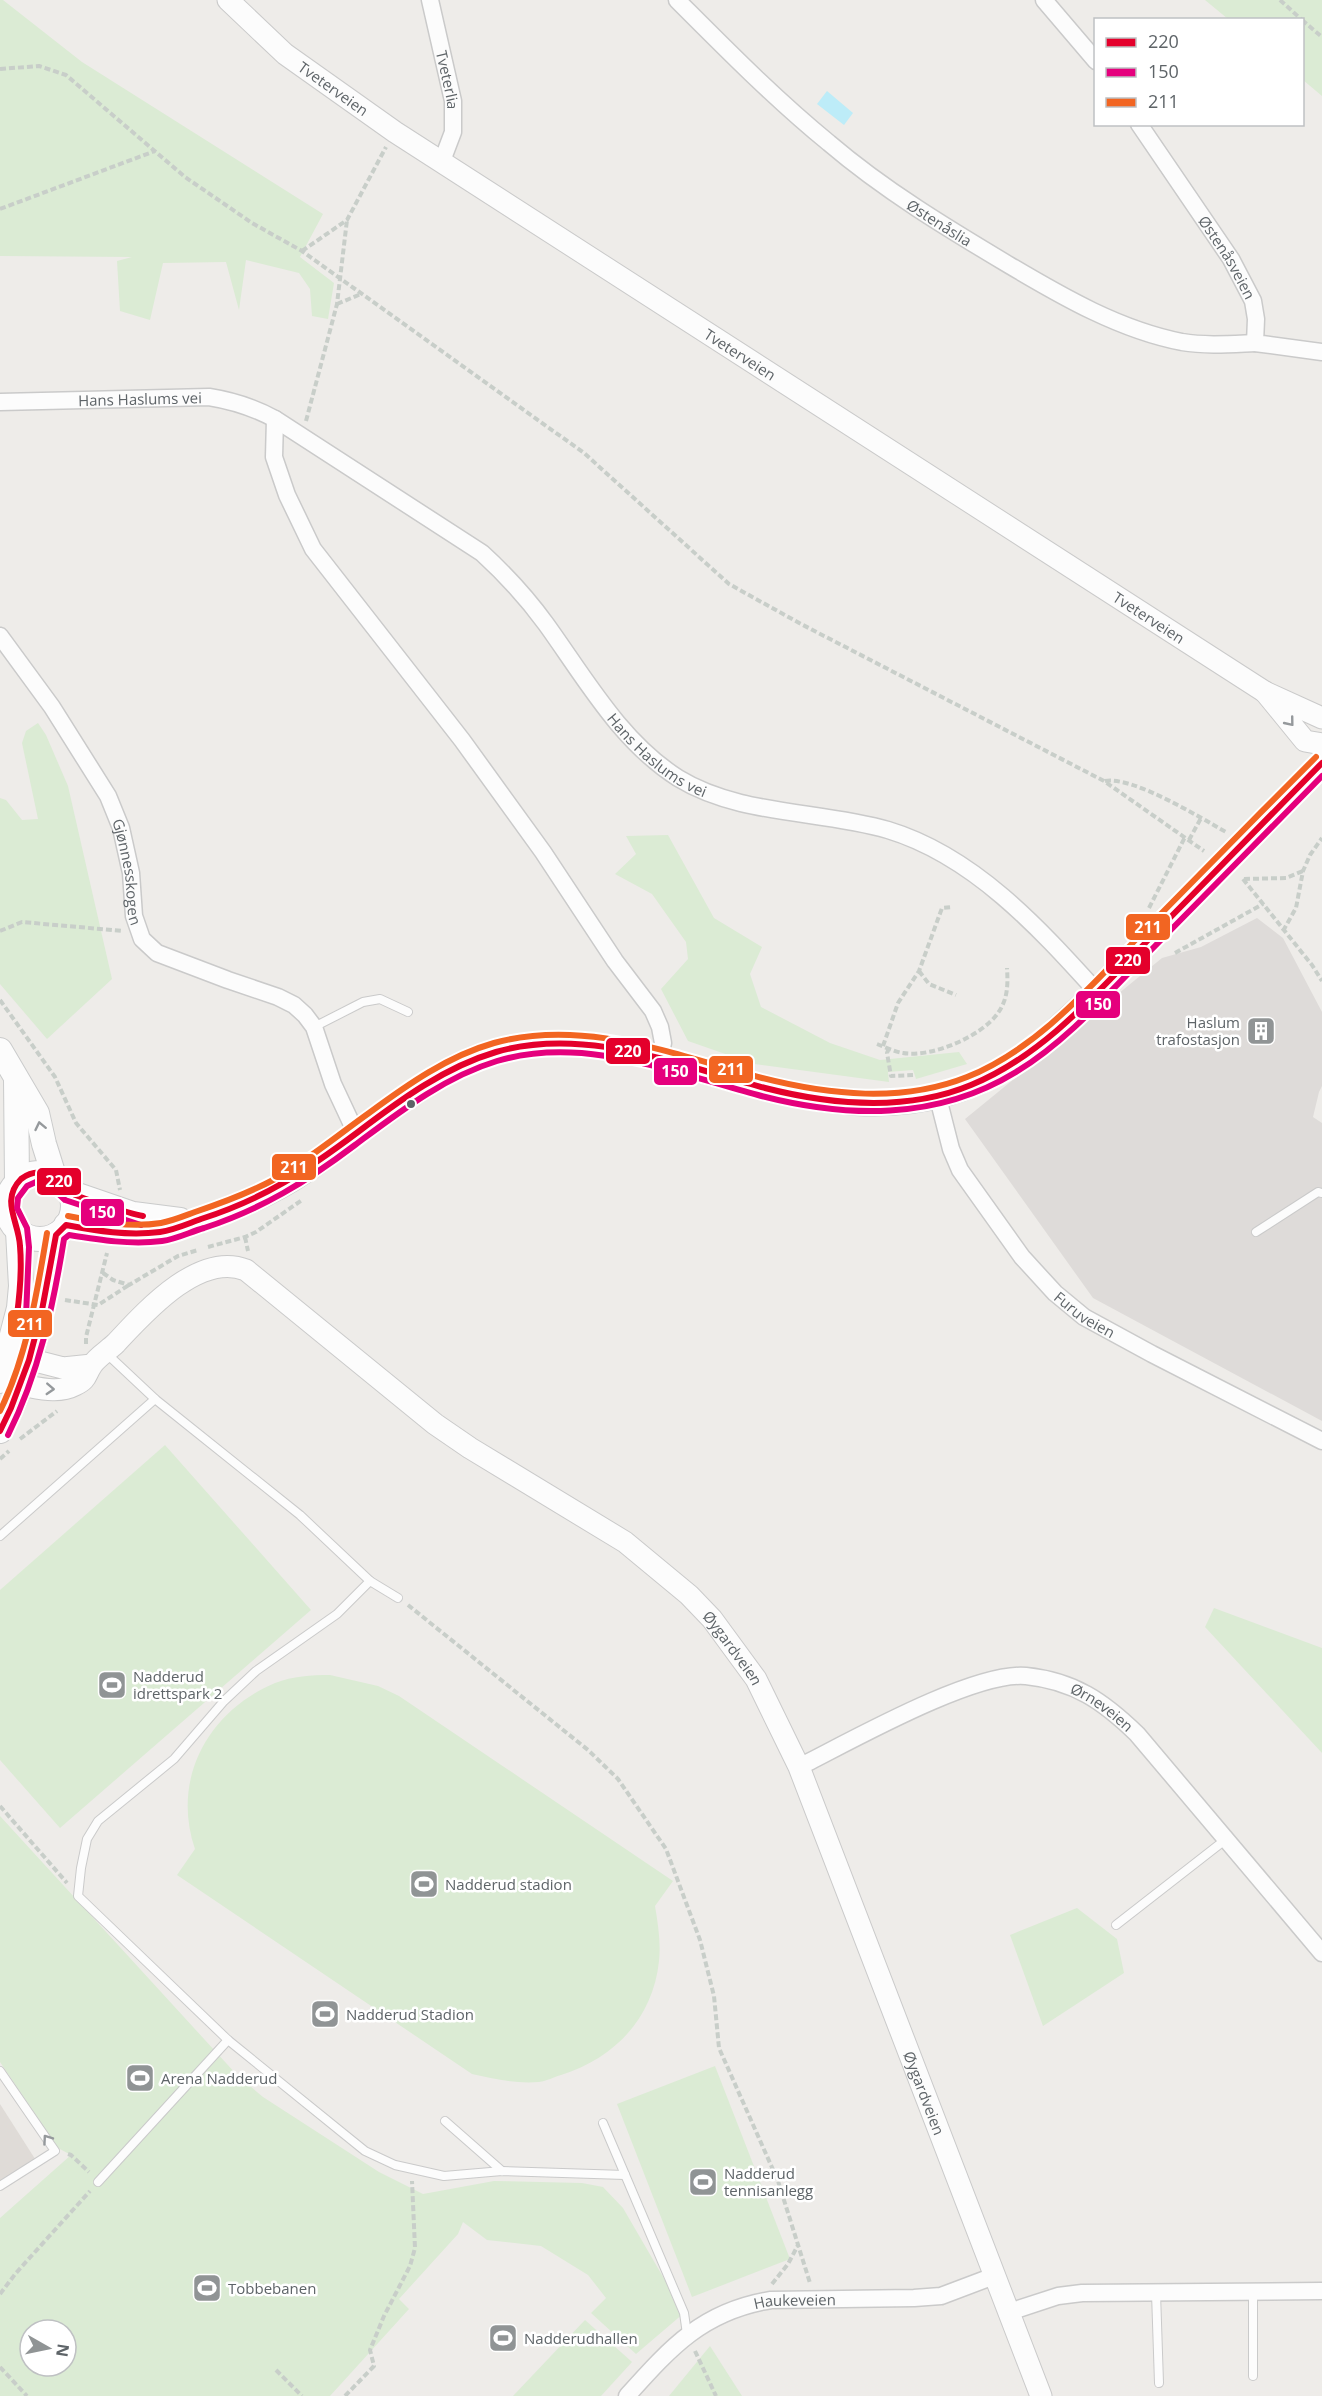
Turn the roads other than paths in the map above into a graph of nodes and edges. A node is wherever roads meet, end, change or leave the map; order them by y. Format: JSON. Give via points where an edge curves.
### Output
{"nodes":[{"id":1,"x":228,"y":0,"type":"edge"},
{"id":2,"x":430,"y":0,"type":"edge"},
{"id":3,"x":677,"y":0,"type":"edge"},
{"id":4,"x":1044,"y":0,"type":"edge"},
{"id":5,"x":1094,"y":60,"type":"edge"},
{"id":6,"x":1140,"y":126,"type":"edge"},
{"id":7,"x":442,"y":161,"type":"junction"},
{"id":8,"x":1255,"y":343,"type":"junction"},
{"id":9,"x":1322,"y":352,"type":"edge"},
{"id":10,"x":0,"y":402,"type":"edge"},
{"id":11,"x":275,"y":419,"type":"junction"},
{"id":12,"x":0,"y":636,"type":"edge"},
{"id":13,"x":1265,"y":692,"type":"junction"},
{"id":14,"x":1322,"y":718,"type":"edge"},
{"id":15,"x":1322,"y":744,"type":"edge"},
{"id":16,"x":1322,"y":763,"type":"edge"},
{"id":17,"x":1097,"y":992,"type":"junction"},
{"id":18,"x":408,"y":1012,"type":"dead end"},
{"id":19,"x":314,"y":1027,"type":"junction"},
{"id":20,"x":0,"y":1050,"type":"edge"},
{"id":21,"x":660,"y":1058,"type":"junction"},
{"id":22,"x":16,"y":1079,"type":"junction"},
{"id":23,"x":938,"y":1098,"type":"junction"},
{"id":24,"x":355,"y":1131,"type":"junction"},
{"id":25,"x":17,"y":1182,"type":"junction"},
{"id":26,"x":62,"y":1184,"type":"junction"},
{"id":27,"x":1322,"y":1193,"type":"edge"},
{"id":28,"x":194,"y":1221,"type":"junction"},
{"id":29,"x":61,"y":1230,"type":"junction"},
{"id":30,"x":18,"y":1231,"type":"junction"},
{"id":31,"x":1256,"y":1232,"type":"dead end"},
{"id":32,"x":94,"y":1355,"type":"junction"},
{"id":33,"x":13,"y":1373,"type":"edge"},
{"id":34,"x":155,"y":1399,"type":"junction"},
{"id":35,"x":0,"y":1431,"type":"edge"},
{"id":36,"x":1322,"y":1441,"type":"edge"},
{"id":37,"x":0,"y":1536,"type":"edge"},
{"id":38,"x":370,"y":1581,"type":"junction"},
{"id":39,"x":398,"y":1598,"type":"road end"},
{"id":40,"x":799,"y":1767,"type":"junction"},
{"id":41,"x":1225,"y":1840,"type":"junction"},
{"id":42,"x":1116,"y":1925,"type":"dead end"},
{"id":43,"x":1322,"y":1953,"type":"edge"},
{"id":44,"x":228,"y":2040,"type":"junction"},
{"id":45,"x":0,"y":2071,"type":"edge"},
{"id":46,"x":445,"y":2121,"type":"dead end"},
{"id":47,"x":603,"y":2123,"type":"dead end"},
{"id":48,"x":502,"y":2171,"type":"junction"},
{"id":49,"x":625,"y":2175,"type":"junction"},
{"id":50,"x":98,"y":2182,"type":"road end"},
{"id":51,"x":0,"y":2186,"type":"edge"},
{"id":52,"x":994,"y":2276,"type":"junction"},
{"id":53,"x":1322,"y":2291,"type":"edge"},
{"id":54,"x":1253,"y":2292,"type":"junction"},
{"id":55,"x":1156,"y":2293,"type":"junction"},
{"id":56,"x":1009,"y":2312,"type":"junction"},
{"id":57,"x":687,"y":2334,"type":"junction"},
{"id":58,"x":1253,"y":2376,"type":"dead end"},
{"id":59,"x":1159,"y":2383,"type":"dead end"},
{"id":60,"x":627,"y":2396,"type":"edge"},
{"id":61,"x":1041,"y":2396,"type":"edge"}],
"edges":[{"from":1,"to":7,"type":"street","name":"Tveterveien","via":[[285,54]]},
{"from":2,"to":7,"type":"street","name":"Tveterlia","via":[[453,101],[453,132]]},
{"from":3,"to":8,"type":"street","name":"Østenåslia","via":[[830,144],[931,218],[1024,274],[1080,306],[1151,334],[1217,345]]},
{"from":4,"to":5,"type":"street"},
{"from":6,"to":8,"type":"street","name":"Østenåsveien","via":[[1231,259],[1253,301]]},
{"from":7,"to":13,"type":"street","name":"Tveterveien"},
{"from":8,"to":9,"type":"street"},
{"from":10,"to":11,"type":"street","name":"Hans Haslums vei","via":[[209,397],[251,405]]},
{"from":11,"to":17,"type":"street","name":"Hans Haslums vei","via":[[482,553],[510,579],[619,725],[678,778],[712,794],[748,804],[887,830],[915,840],[996,891],[1048,938]]},
{"from":11,"to":21,"type":"street","via":[[274,457],[286,495],[313,549],[462,740],[653,1011],[663,1043]]},
{"from":12,"to":19,"type":"street","name":"Gjønnesskogen","via":[[52,707],[108,796],[121,828],[131,873],[134,916],[142,939],[158,953],[279,997],[294,1005]]},
{"from":13,"to":14,"type":"street","name":"Tveterveien"},
{"from":13,"to":15,"type":"street","name":"Tveterveien","one_way":true,"via":[[1305,741]]},
{"from":16,"to":17,"type":"main road"},
{"from":17,"to":23,"type":"main road","via":[[1011,1065]]},
{"from":18,"to":19,"type":"lane","via":[[380,999],[363,1002]]},
{"from":19,"to":24,"type":"street","name":"Gjønnesskogen","via":[[333,1084]]},
{"from":20,"to":22,"type":"main road"},
{"from":21,"to":23,"type":"main road","via":[[745,1083],[832,1102],[878,1104]]},
{"from":21,"to":24,"type":"main road","via":[[581,1044],[535,1044],[510,1049],[437,1076]]},
{"from":22,"to":25,"type":"main road"},
{"from":26,"to":22,"type":"main road","one_way":true,"via":[[44,1144],[37,1113]]},
{"from":23,"to":36,"type":"street","name":"Furuveien","via":[[960,1170],[1022,1257],[1055,1293],[1094,1323]]},
{"from":24,"to":28,"type":"main road","via":[[284,1184],[241,1206]]},
{"from":25,"to":26,"type":"main road","via":[[35,1173]]},
{"from":25,"to":30,"type":"main road","via":[[7,1201],[11,1222]]},
{"from":26,"to":28,"type":"main road","via":[[133,1214]]},
{"from":26,"to":29,"type":"main road","via":[[73,1203],[71,1215]]},
{"from":27,"to":31,"type":"lane"},
{"from":28,"to":29,"type":"main road","via":[[167,1231],[130,1234]]},
{"from":29,"to":30,"type":"main road","via":[[36,1239]]},
{"from":29,"to":33,"type":"main road"},
{"from":30,"to":33,"type":"main road","via":[[21,1286]]},
{"from":32,"to":33,"type":"street","name":"Øygardveien","via":[[88,1377],[59,1390]]},
{"from":32,"to":34,"type":"lane"},
{"from":32,"to":40,"type":"street","name":"Øygardveien","via":[[165,1295],[203,1270],[229,1265],[246,1270],[435,1424],[625,1542],[689,1595],[712,1619],[756,1679]]},
{"from":33,"to":35,"type":"main road"},
{"from":34,"to":37,"type":"lane"},
{"from":34,"to":38,"type":"lane","via":[[300,1515]]},
{"from":38,"to":39,"type":"lane"},
{"from":38,"to":44,"type":"lane","via":[[337,1614],[256,1671],[174,1759],[98,1821],[87,1839],[78,1896]]},
{"from":40,"to":41,"type":"street","name":"Ørneveien","via":[[964,1689],[1000,1677],[1025,1676],[1065,1683],[1112,1710],[1137,1734]]},
{"from":40,"to":52,"type":"street","name":"Øygardveien"},
{"from":41,"to":42,"type":"lane"},
{"from":41,"to":43,"type":"street","name":"Ørneveien"},
{"from":44,"to":48,"type":"lane","via":[[365,2151],[396,2165],[444,2176]]},
{"from":44,"to":50,"type":"lane"},
{"from":51,"to":45,"type":"lane","one_way":true,"via":[[55,2151]]},
{"from":46,"to":48,"type":"lane"},
{"from":47,"to":49,"type":"lane"},
{"from":48,"to":49,"type":"lane"},
{"from":49,"to":57,"type":"lane","via":[[684,2313]]},
{"from":52,"to":56,"type":"street","name":"Øygardveien"},
{"from":52,"to":57,"type":"street","name":"Haukeveien","via":[[941,2296],[759,2302],[725,2313]]},
{"from":53,"to":54,"type":"street"},
{"from":54,"to":55,"type":"street"},
{"from":54,"to":58,"type":"lane"},
{"from":55,"to":56,"type":"street","via":[[1058,2296]]},
{"from":55,"to":59,"type":"lane"},
{"from":56,"to":61,"type":"street","name":"Øygardveien"},
{"from":57,"to":60,"type":"street","name":"Haukeveien"}]}
